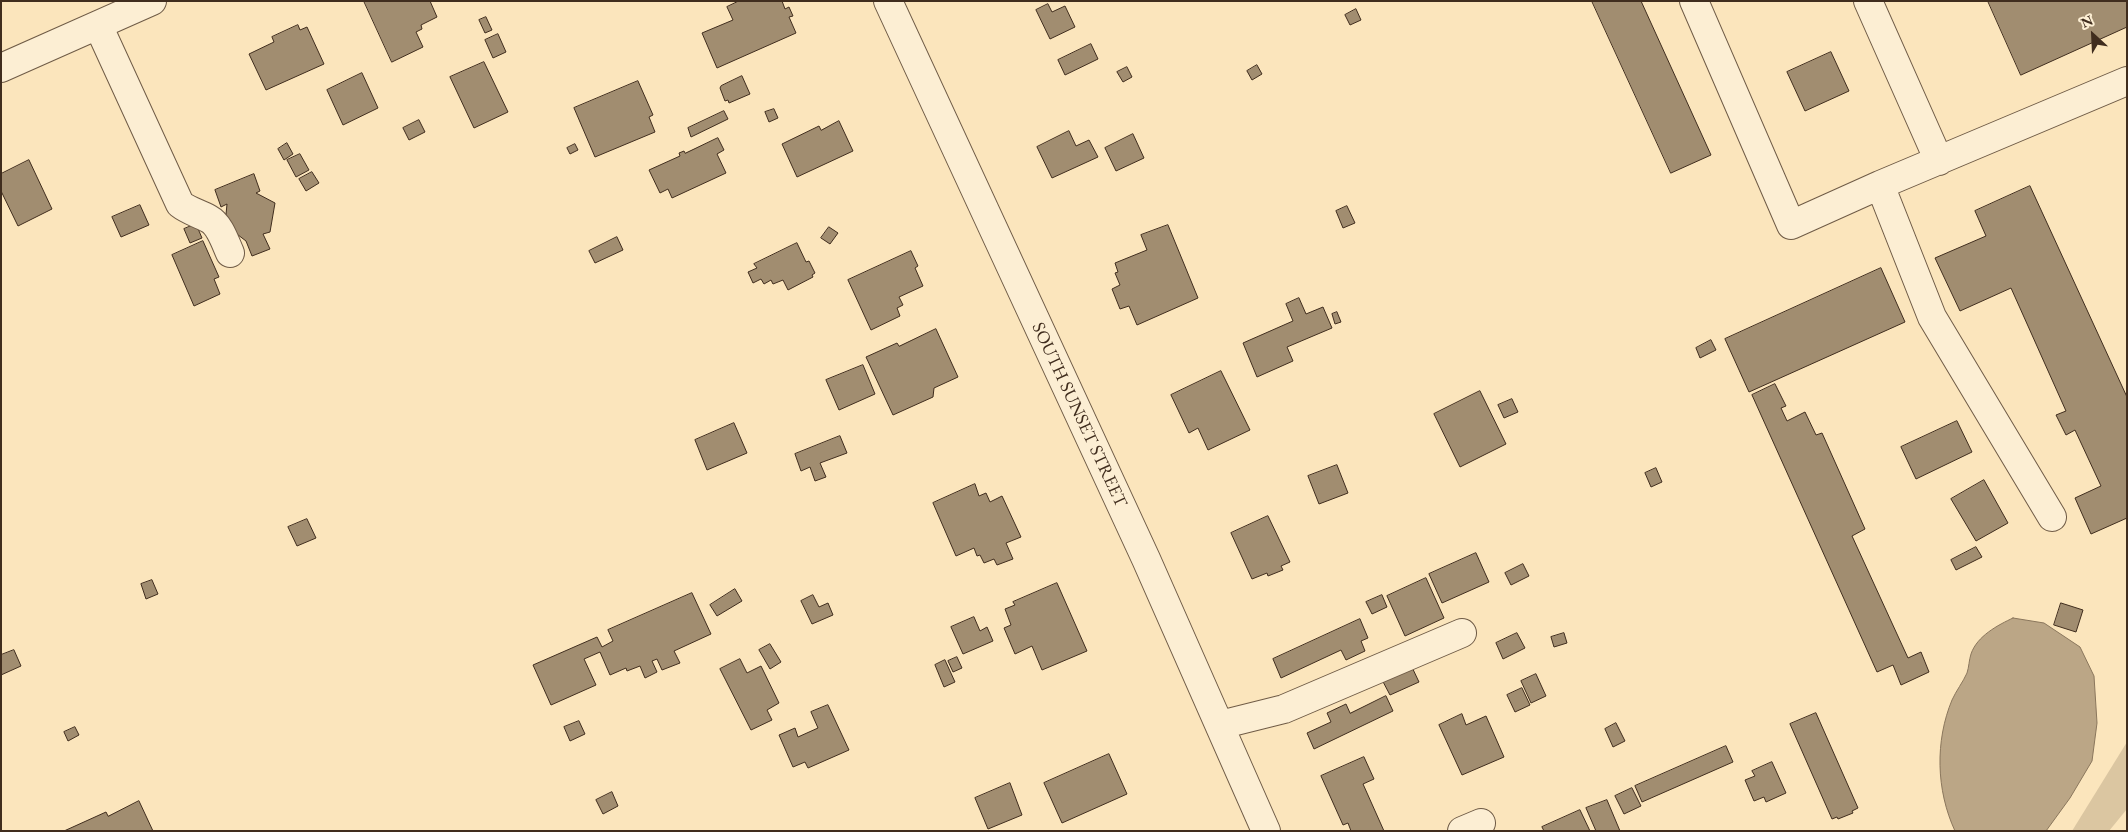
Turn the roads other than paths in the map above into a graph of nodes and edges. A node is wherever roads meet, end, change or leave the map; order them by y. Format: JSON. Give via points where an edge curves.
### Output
{"nodes":[{"id":1,"x":152,"y":1,"type":"edge"},
{"id":2,"x":888,"y":1,"type":"edge"},
{"id":3,"x":1694,"y":1,"type":"edge"},
{"id":4,"x":1868,"y":1,"type":"edge"},
{"id":5,"x":98,"y":25,"type":"junction"},
{"id":6,"x":1,"y":68,"type":"edge"},
{"id":7,"x":2127,"y":81,"type":"edge"},
{"id":8,"x":1939,"y":160,"type":"junction"},
{"id":9,"x":1880,"y":185,"type":"junction"},
{"id":10,"x":230,"y":253,"type":"dead end"},
{"id":11,"x":2052,"y":516,"type":"dead end"},
{"id":12,"x":1462,"y":634,"type":"dead end"},
{"id":13,"x":1220,"y":725,"type":"junction"},
{"id":14,"x":1266,"y":831,"type":"edge"}],
"edges":[{"from":1,"to":5,"type":"street"},
{"from":2,"to":13,"type":"street","name":"SOUTH SUNSET STREET"},
{"from":3,"to":9,"type":"street","via":[[1791,226]]},
{"from":4,"to":8,"type":"street"},
{"from":5,"to":6,"type":"street"},
{"from":5,"to":10,"type":"street","via":[[180,204],[190,212],[210,219],[218,227]]},
{"from":7,"to":8,"type":"street"},
{"from":8,"to":9,"type":"street"},
{"from":9,"to":11,"type":"street","via":[[1932,317]]},
{"from":12,"to":13,"type":"street","via":[[1284,709]]},
{"from":13,"to":14,"type":"street","name":"SOUTH SUNSET STREET"}]}
